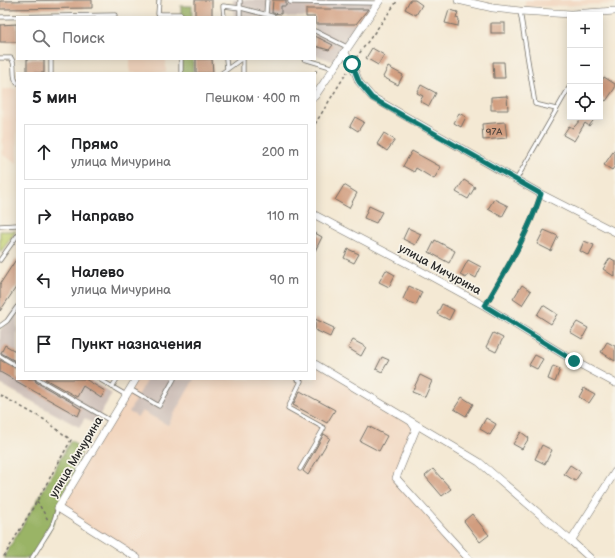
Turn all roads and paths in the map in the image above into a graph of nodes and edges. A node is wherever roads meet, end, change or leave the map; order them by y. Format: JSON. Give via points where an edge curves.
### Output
{"nodes":[{"id":1,"x":158,"y":0,"type":"edge"},
{"id":2,"x":240,"y":0,"type":"edge"},
{"id":3,"x":267,"y":0,"type":"edge"},
{"id":4,"x":290,"y":0,"type":"edge"},
{"id":5,"x":458,"y":0,"type":"edge"},
{"id":6,"x":379,"y":1,"type":"edge"},
{"id":7,"x":241,"y":8,"type":"junction"},
{"id":8,"x":520,"y":11,"type":"junction"},
{"id":9,"x":615,"y":11,"type":"edge"},
{"id":10,"x":600,"y":12,"type":"edge"},
{"id":11,"x":266,"y":14,"type":"junction"},
{"id":12,"x":567,"y":14,"type":"edge"},
{"id":13,"x":181,"y":16,"type":"edge"},
{"id":14,"x":224,"y":16,"type":"edge"},
{"id":15,"x":240,"y":16,"type":"edge"},
{"id":16,"x":271,"y":16,"type":"edge"},
{"id":17,"x":0,"y":17,"type":"edge"},
{"id":18,"x":16,"y":17,"type":"edge"},
{"id":19,"x":316,"y":32,"type":"edge"},
{"id":20,"x":346,"y":49,"type":"junction"},
{"id":21,"x":0,"y":58,"type":"edge"},
{"id":22,"x":51,"y":60,"type":"edge"},
{"id":23,"x":181,"y":60,"type":"edge"},
{"id":24,"x":226,"y":60,"type":"edge"},
{"id":25,"x":240,"y":60,"type":"edge"},
{"id":26,"x":242,"y":60,"type":"edge"},
{"id":27,"x":307,"y":60,"type":"edge"},
{"id":28,"x":334,"y":68,"type":"junction"},
{"id":29,"x":227,"y":69,"type":"junction"},
{"id":30,"x":51,"y":72,"type":"edge"},
{"id":31,"x":181,"y":72,"type":"edge"},
{"id":32,"x":223,"y":72,"type":"edge"},
{"id":33,"x":243,"y":72,"type":"edge"},
{"id":34,"x":16,"y":81,"type":"edge"},
{"id":35,"x":567,"y":91,"type":"edge"},
{"id":36,"x":316,"y":95,"type":"edge"},
{"id":37,"x":556,"y":109,"type":"junction"},
{"id":38,"x":516,"y":180,"type":"junction"},
{"id":39,"x":541,"y":194,"type":"junction"},
{"id":40,"x":316,"y":216,"type":"edge"},
{"id":41,"x":16,"y":225,"type":"edge"},
{"id":42,"x":0,"y":226,"type":"edge"},
{"id":43,"x":615,"y":232,"type":"edge"},
{"id":44,"x":16,"y":237,"type":"edge"},
{"id":45,"x":0,"y":260,"type":"edge"},
{"id":46,"x":485,"y":306,"type":"junction"},
{"id":47,"x":16,"y":308,"type":"edge"},
{"id":48,"x":0,"y":326,"type":"edge"},
{"id":49,"x":0,"y":356,"type":"edge"},
{"id":50,"x":16,"y":365,"type":"edge"},
{"id":51,"x":316,"y":365,"type":"edge"},
{"id":52,"x":40,"y":380,"type":"edge"},
{"id":53,"x":101,"y":380,"type":"edge"},
{"id":54,"x":116,"y":380,"type":"edge"},
{"id":55,"x":135,"y":380,"type":"edge"},
{"id":56,"x":173,"y":380,"type":"edge"},
{"id":57,"x":299,"y":380,"type":"edge"},
{"id":58,"x":615,"y":383,"type":"edge"},
{"id":59,"x":112,"y":387,"type":"junction"},
{"id":60,"x":128,"y":392,"type":"junction"},
{"id":61,"x":0,"y":395,"type":"edge"},
{"id":62,"x":111,"y":421,"type":"junction"},
{"id":63,"x":411,"y":421,"type":"junction"},
{"id":64,"x":300,"y":469,"type":"dead end"},
{"id":65,"x":615,"y":472,"type":"edge"},
{"id":66,"x":37,"y":501,"type":"junction"},
{"id":67,"x":58,"y":508,"type":"junction"},
{"id":68,"x":52,"y":526,"type":"junction"},
{"id":69,"x":571,"y":541,"type":"junction"},
{"id":70,"x":3,"y":558,"type":"edge"},
{"id":71,"x":32,"y":558,"type":"edge"},
{"id":72,"x":137,"y":558,"type":"edge"},
{"id":73,"x":468,"y":558,"type":"edge"},
{"id":74,"x":590,"y":558,"type":"edge"}],
"edges":[{"from":1,"to":13,"type":"lane","via":[[158,14]]},
{"from":2,"to":7,"type":"lane"},
{"from":3,"to":11,"type":"lane"},
{"from":4,"to":6,"type":"lane"},
{"from":5,"to":8,"type":"street"},
{"from":6,"to":20,"type":"street"},
{"from":7,"to":11,"type":"lane"},
{"from":7,"to":14,"type":"lane","via":[[223,6]]},
{"from":7,"to":15,"type":"lane"},
{"from":8,"to":12,"type":"street"},
{"from":8,"to":37,"type":"lane","via":[[535,104]]},
{"from":9,"to":10,"type":"street"},
{"from":11,"to":16,"type":"lane"},
{"from":17,"to":18,"type":"lane"},
{"from":19,"to":20,"type":"lane"},
{"from":20,"to":28,"type":"street"},
{"from":20,"to":38,"type":"street","via":[[359,82],[372,98]]},
{"from":21,"to":34,"type":"lane","via":[[13,60]]},
{"from":22,"to":30,"type":"lane"},
{"from":23,"to":31,"type":"lane"},
{"from":24,"to":29,"type":"lane"},
{"from":25,"to":29,"type":"lane"},
{"from":26,"to":33,"type":"lane"},
{"from":27,"to":28,"type":"lane"},
{"from":28,"to":36,"type":"street"},
{"from":29,"to":32,"type":"lane"},
{"from":35,"to":37,"type":"lane"},
{"from":37,"to":38,"type":"lane"},
{"from":38,"to":39,"type":"street"},
{"from":39,"to":43,"type":"street"},
{"from":39,"to":46,"type":"lane","via":[[517,252]]},
{"from":40,"to":46,"type":"street","name":"улица Мичурина"},
{"from":41,"to":42,"type":"lane"},
{"from":44,"to":45,"type":"lane"},
{"from":46,"to":58,"type":"street","name":"улица Мичурина"},
{"from":47,"to":48,"type":"lane"},
{"from":49,"to":50,"type":"lane"},
{"from":51,"to":63,"type":"street"},
{"from":52,"to":62,"type":"lane"},
{"from":53,"to":59,"type":"lane"},
{"from":54,"to":59,"type":"lane"},
{"from":55,"to":60,"type":"street","name":"улица Мичурина"},
{"from":56,"to":60,"type":"lane","via":[[159,406]]},
{"from":57,"to":64,"type":"lane","via":[[301,381],[288,408],[324,428]]},
{"from":59,"to":60,"type":"lane"},
{"from":60,"to":62,"type":"street","name":"улица Мичурина"},
{"from":61,"to":66,"type":"path","via":[[45,420],[71,440]]},
{"from":62,"to":67,"type":"street","name":"улица Мичурина"},
{"from":63,"to":69,"type":"street","via":[[478,462]]},
{"from":63,"to":73,"type":"street","via":[[416,428],[396,478]]},
{"from":65,"to":69,"type":"street"},
{"from":66,"to":68,"type":"path"},
{"from":66,"to":70,"type":"path"},
{"from":67,"to":68,"type":"lane"},
{"from":67,"to":72,"type":"street","name":"улица Мичурина"},
{"from":68,"to":71,"type":"lane"},
{"from":69,"to":74,"type":"street"}]}
